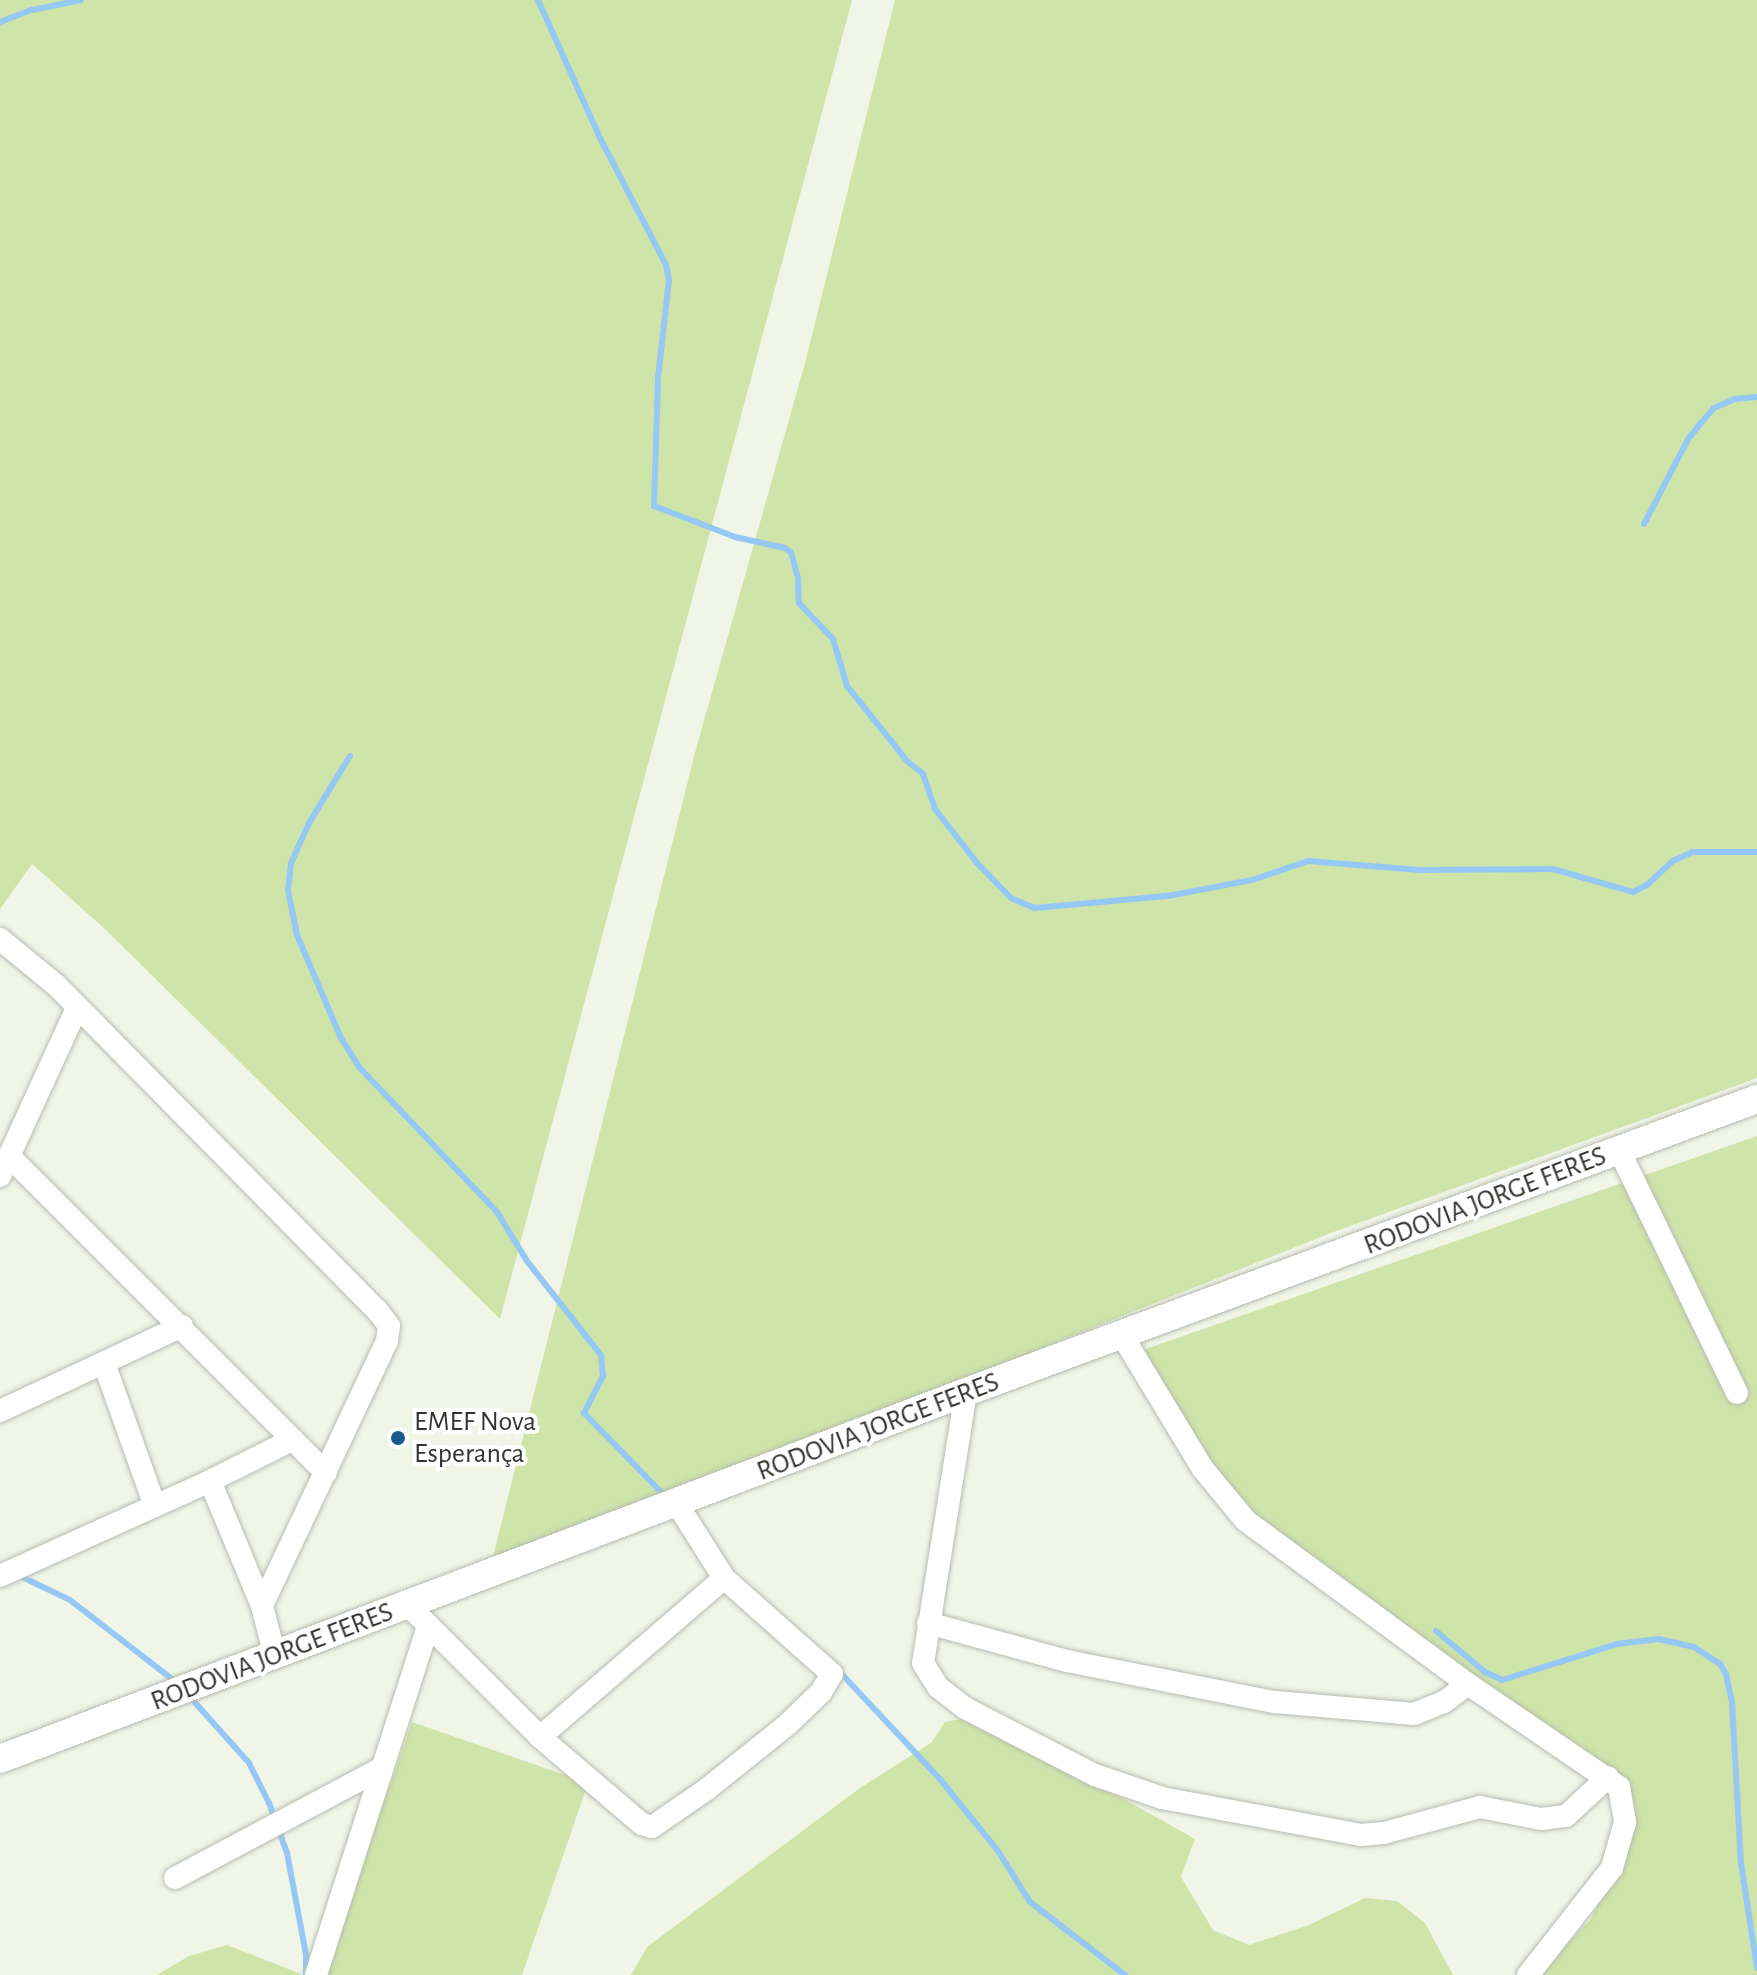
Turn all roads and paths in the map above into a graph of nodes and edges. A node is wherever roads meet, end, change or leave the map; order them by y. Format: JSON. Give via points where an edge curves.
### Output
{"nodes":[{"id":1,"x":0,"y":939,"type":"edge"},
{"id":2,"x":77,"y":1008,"type":"junction"},
{"id":3,"x":1757,"y":1099,"type":"edge"},
{"id":4,"x":1619,"y":1150,"type":"junction"},
{"id":5,"x":5,"y":1166,"type":"edge"},
{"id":6,"x":182,"y":1326,"type":"junction"},
{"id":7,"x":1123,"y":1337,"type":"junction"},
{"id":8,"x":104,"y":1363,"type":"junction"},
{"id":9,"x":966,"y":1392,"type":"junction"},
{"id":10,"x":1737,"y":1393,"type":"dead end"},
{"id":11,"x":0,"y":1411,"type":"edge"},
{"id":12,"x":292,"y":1440,"type":"junction"},
{"id":13,"x":326,"y":1473,"type":"junction"},
{"id":14,"x":210,"y":1481,"type":"junction"},
{"id":15,"x":677,"y":1504,"type":"junction"},
{"id":16,"x":155,"y":1506,"type":"junction"},
{"id":17,"x":0,"y":1576,"type":"edge"},
{"id":18,"x":724,"y":1578,"type":"junction"},
{"id":19,"x":262,"y":1606,"type":"junction"},
{"id":20,"x":419,"y":1616,"type":"junction"},
{"id":21,"x":928,"y":1623,"type":"junction"},
{"id":22,"x":275,"y":1656,"type":"junction"},
{"id":23,"x":1468,"y":1684,"type":"junction"},
{"id":24,"x":540,"y":1737,"type":"junction"},
{"id":25,"x":0,"y":1759,"type":"edge"},
{"id":26,"x":382,"y":1768,"type":"junction"},
{"id":27,"x":1608,"y":1777,"type":"junction"},
{"id":28,"x":175,"y":1878,"type":"dead end"},
{"id":29,"x":316,"y":1975,"type":"edge"},
{"id":30,"x":1528,"y":1975,"type":"edge"}],
"edges":[{"from":1,"to":2,"type":"street"},
{"from":2,"to":5,"type":"street"},
{"from":2,"to":13,"type":"street","via":[[386,1319],[387,1341]]},
{"from":3,"to":4,"type":"main road","name":"RODOVIA JORGE FERES"},
{"from":4,"to":7,"type":"main road","name":"RODOVIA JORGE FERES"},
{"from":4,"to":10,"type":"street"},
{"from":5,"to":6,"type":"street"},
{"from":6,"to":8,"type":"street"},
{"from":6,"to":12,"type":"street"},
{"from":7,"to":9,"type":"main road","name":"RODOVIA JORGE FERES"},
{"from":7,"to":23,"type":"street","via":[[1203,1469],[1246,1521]]},
{"from":8,"to":11,"type":"street"},
{"from":8,"to":16,"type":"street"},
{"from":9,"to":15,"type":"main road","name":"RODOVIA JORGE FERES"},
{"from":9,"to":21,"type":"street"},
{"from":12,"to":13,"type":"street"},
{"from":12,"to":14,"type":"street"},
{"from":13,"to":19,"type":"street"},
{"from":14,"to":16,"type":"street"},
{"from":14,"to":19,"type":"street"},
{"from":15,"to":18,"type":"street"},
{"from":15,"to":20,"type":"main road","name":"RODOVIA JORGE FERES"},
{"from":16,"to":17,"type":"street"},
{"from":18,"to":24,"type":"street"},
{"from":18,"to":24,"type":"street","via":[[832,1674],[788,1724],[652,1827]]},
{"from":19,"to":22,"type":"street"},
{"from":20,"to":22,"type":"main road","name":"RODOVIA JORGE FERES"},
{"from":20,"to":24,"type":"street"},
{"from":20,"to":26,"type":"street"},
{"from":21,"to":23,"type":"street","via":[[1067,1661],[1275,1702],[1414,1714],[1444,1702]]},
{"from":21,"to":27,"type":"street","via":[[925,1670],[965,1708],[1095,1775],[1196,1807],[1371,1835],[1480,1807],[1541,1819],[1566,1816]]},
{"from":22,"to":25,"type":"main road","name":"RODOVIA JORGE FERES"},
{"from":23,"to":27,"type":"street"},
{"from":26,"to":28,"type":"street"},
{"from":26,"to":29,"type":"street"},
{"from":27,"to":30,"type":"street","via":[[1624,1802],[1616,1857],[1599,1888]]}]}
